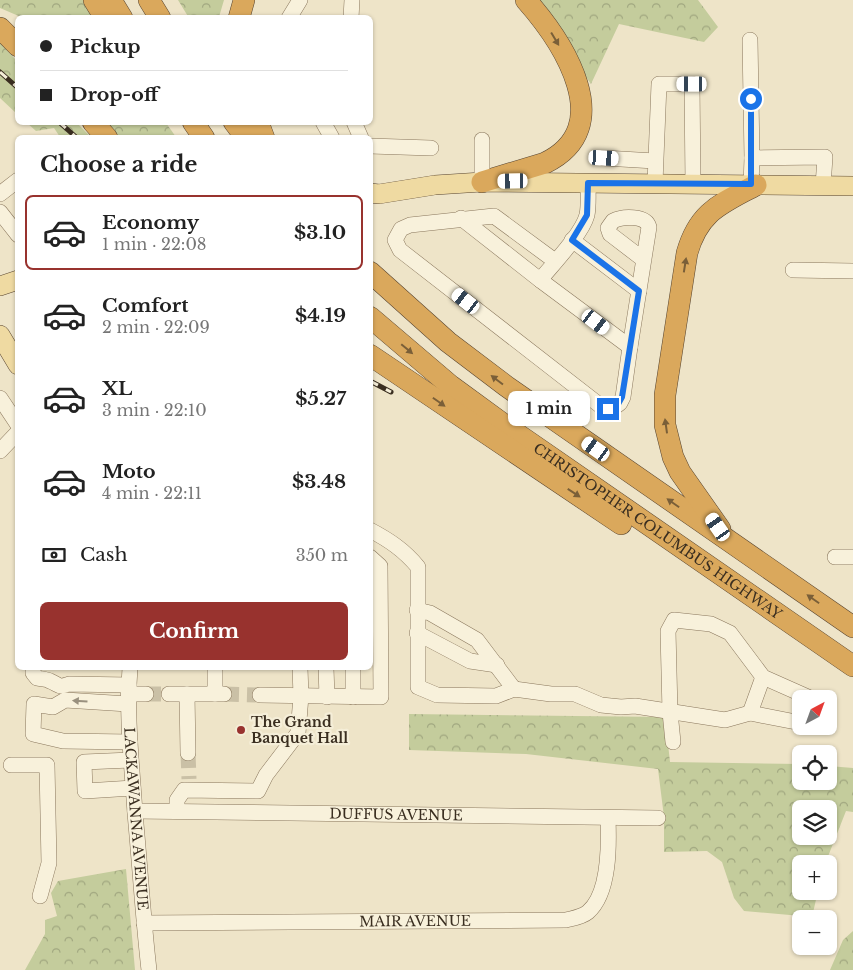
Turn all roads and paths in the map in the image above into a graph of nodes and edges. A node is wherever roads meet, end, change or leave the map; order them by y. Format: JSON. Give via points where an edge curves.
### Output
{"nodes":[{"id":1,"x":94,"y":0,"type":"edge"},
{"id":2,"x":111,"y":0,"type":"edge"},
{"id":3,"x":149,"y":0,"type":"edge"},
{"id":4,"x":244,"y":0,"type":"edge"},
{"id":5,"x":300,"y":0,"type":"edge"},
{"id":6,"x":352,"y":0,"type":"edge"},
{"id":7,"x":526,"y":0,"type":"edge"},
{"id":8,"x":103,"y":15,"type":"edge"},
{"id":9,"x":120,"y":15,"type":"edge"},
{"id":10,"x":158,"y":15,"type":"edge"},
{"id":11,"x":240,"y":15,"type":"edge"},
{"id":12,"x":290,"y":15,"type":"edge"},
{"id":13,"x":351,"y":15,"type":"edge"},
{"id":14,"x":0,"y":28,"type":"edge"},
{"id":15,"x":750,"y":40,"type":"dead end"},
{"id":16,"x":15,"y":43,"type":"edge"},
{"id":17,"x":96,"y":125,"type":"edge"},
{"id":18,"x":104,"y":135,"type":"edge"},
{"id":19,"x":482,"y":140,"type":"dead end"},
{"id":20,"x":373,"y":146,"type":"edge"},
{"id":21,"x":431,"y":148,"type":"dead end"},
{"id":22,"x":604,"y":158,"type":"dead end"},
{"id":23,"x":752,"y":158,"type":"junction"},
{"id":24,"x":655,"y":161,"type":"junction"},
{"id":25,"x":15,"y":182,"type":"edge"},
{"id":26,"x":482,"y":182,"type":"junction"},
{"id":27,"x":588,"y":183,"type":"junction"},
{"id":28,"x":655,"y":183,"type":"junction"},
{"id":29,"x":692,"y":184,"type":"junction"},
{"id":30,"x":753,"y":185,"type":"junction"},
{"id":31,"x":823,"y":186,"type":"junction"},
{"id":32,"x":853,"y":186,"type":"edge"},
{"id":33,"x":373,"y":192,"type":"edge"},
{"id":34,"x":0,"y":194,"type":"edge"},
{"id":35,"x":0,"y":212,"type":"edge"},
{"id":36,"x":462,"y":218,"type":"junction"},
{"id":37,"x":15,"y":231,"type":"edge"},
{"id":38,"x":572,"y":240,"type":"junction"},
{"id":39,"x":644,"y":260,"type":"dead end"},
{"id":40,"x":556,"y":261,"type":"junction"},
{"id":41,"x":793,"y":270,"type":"dead end"},
{"id":42,"x":853,"y":271,"type":"edge"},
{"id":43,"x":373,"y":275,"type":"edge"},
{"id":44,"x":540,"y":280,"type":"junction"},
{"id":45,"x":15,"y":281,"type":"edge"},
{"id":46,"x":0,"y":286,"type":"edge"},
{"id":47,"x":639,"y":291,"type":"junction"},
{"id":48,"x":373,"y":320,"type":"edge"},
{"id":49,"x":0,"y":335,"type":"edge"},
{"id":50,"x":630,"y":347,"type":"junction"},
{"id":51,"x":373,"y":357,"type":"edge"},
{"id":52,"x":15,"y":360,"type":"edge"},
{"id":53,"x":0,"y":398,"type":"edge"},
{"id":54,"x":15,"y":420,"type":"edge"},
{"id":55,"x":15,"y":435,"type":"edge"},
{"id":56,"x":0,"y":451,"type":"edge"},
{"id":57,"x":373,"y":532,"type":"edge"},
{"id":58,"x":668,"y":538,"type":"junction"},
{"id":59,"x":728,"y":540,"type":"junction"},
{"id":60,"x":390,"y":541,"type":"junction"},
{"id":61,"x":835,"y":557,"type":"dead end"},
{"id":62,"x":853,"y":557,"type":"edge"},
{"id":63,"x":373,"y":559,"type":"edge"},
{"id":64,"x":417,"y":610,"type":"junction"},
{"id":65,"x":853,"y":627,"type":"edge"},
{"id":66,"x":417,"y":633,"type":"junction"},
{"id":67,"x":497,"y":665,"type":"junction"},
{"id":68,"x":853,"y":666,"type":"edge"},
{"id":69,"x":34,"y":670,"type":"edge"},
{"id":70,"x":130,"y":670,"type":"edge"},
{"id":71,"x":214,"y":670,"type":"edge"},
{"id":72,"x":300,"y":670,"type":"edge"},
{"id":73,"x":326,"y":670,"type":"edge"},
{"id":74,"x":353,"y":670,"type":"edge"},
{"id":75,"x":763,"y":677,"type":"junction"},
{"id":76,"x":514,"y":689,"type":"junction"},
{"id":77,"x":792,"y":690,"type":"edge"},
{"id":78,"x":128,"y":694,"type":"junction"},
{"id":79,"x":146,"y":694,"type":"tunnel mouth"},
{"id":80,"x":169,"y":694,"type":"tunnel mouth"},
{"id":81,"x":187,"y":694,"type":"junction"},
{"id":82,"x":260,"y":695,"type":"tunnel mouth"},
{"id":83,"x":301,"y":696,"type":"junction"},
{"id":84,"x":327,"y":697,"type":"junction"},
{"id":85,"x":352,"y":697,"type":"junction"},
{"id":86,"x":670,"y":712,"type":"junction"},
{"id":87,"x":750,"y":713,"type":"junction"},
{"id":88,"x":792,"y":721,"type":"edge"},
{"id":89,"x":130,"y":742,"type":"junction"},
{"id":90,"x":673,"y":742,"type":"dead end"},
{"id":91,"x":188,"y":753,"type":"tunnel mouth"},
{"id":92,"x":131,"y":760,"type":"junction"},
{"id":93,"x":11,"y":765,"type":"dead end"},
{"id":94,"x":133,"y":788,"type":"junction"},
{"id":95,"x":135,"y":811,"type":"junction"},
{"id":96,"x":177,"y":811,"type":"junction"},
{"id":97,"x":608,"y":818,"type":"junction"},
{"id":98,"x":658,"y":818,"type":"dead end"},
{"id":99,"x":40,"y":896,"type":"dead end"},
{"id":100,"x":144,"y":923,"type":"junction"},
{"id":101,"x":149,"y":970,"type":"edge"}],
"edges":[{"from":1,"to":8,"type":"highway"},
{"from":2,"to":9,"type":"highway"},
{"from":3,"to":10,"type":"highway"},
{"from":4,"to":11,"type":"highway"},
{"from":5,"to":12,"type":"street"},
{"from":6,"to":13,"type":"street"},
{"from":7,"to":26,"type":"highway","one_way":true,"via":[[551,32],[571,68],[582,107],[578,128],[569,145],[554,159]]},
{"from":14,"to":16,"type":"highway"},
{"from":15,"to":23,"type":"street"},
{"from":17,"to":18,"type":"highway"},
{"from":19,"to":26,"type":"street"},
{"from":20,"to":21,"type":"street"},
{"from":22,"to":24,"type":"street"},
{"from":23,"to":30,"type":"street"},
{"from":23,"to":31,"type":"street","via":[[824,157]]},
{"from":24,"to":28,"type":"street"},
{"from":24,"to":29,"type":"street","via":[[659,84],[692,84]]},
{"from":25,"to":34,"type":"street"},
{"from":26,"to":27,"type":"main road"},
{"from":26,"to":33,"type":"main road"},
{"from":27,"to":28,"type":"main road"},
{"from":27,"to":38,"type":"street","via":[[587,215]]},
{"from":28,"to":29,"type":"main road"},
{"from":29,"to":30,"type":"main road"},
{"from":30,"to":31,"type":"main road"},
{"from":59,"to":30,"type":"highway","one_way":true,"via":[[673,457],[665,425],[664,395],[687,253],[694,230],[709,212]]},
{"from":31,"to":32,"type":"main road"},
{"from":35,"to":37,"type":"street"},
{"from":36,"to":40,"type":"street","via":[[494,216]]},
{"from":36,"to":44,"type":"street"},
{"from":36,"to":50,"type":"street","via":[[405,227],[397,233],[396,243],[400,250],[605,409],[615,408],[621,400]]},
{"from":38,"to":40,"type":"street"},
{"from":38,"to":47,"type":"street"},
{"from":39,"to":47,"type":"street"},
{"from":40,"to":44,"type":"street"},
{"from":41,"to":42,"type":"street"},
{"from":59,"to":43,"type":"highway","one_way":true,"via":[[477,365]]},
{"from":44,"to":50,"type":"street"},
{"from":45,"to":46,"type":"main road"},
{"from":47,"to":50,"type":"street"},
{"from":48,"to":58,"type":"highway","name":"CHRISTOPHER COLUMBUS HIGHWAY","one_way":true,"via":[[481,408]]},
{"from":49,"to":52,"type":"main road"},
{"from":51,"to":58,"type":"highway","one_way":true,"via":[[642,538]]},
{"from":53,"to":54,"type":"street"},
{"from":55,"to":56,"type":"street"},
{"from":57,"to":60,"type":"street"},
{"from":58,"to":68,"type":"highway","name":"CHRISTOPHER COLUMBUS HIGHWAY"},
{"from":65,"to":59,"type":"highway","one_way":true},
{"from":60,"to":63,"type":"street"},
{"from":60,"to":64,"type":"street","via":[[418,567]]},
{"from":61,"to":62,"type":"street"},
{"from":63,"to":85,"type":"street","via":[[380,566],[382,697]]},
{"from":64,"to":66,"type":"street"},
{"from":64,"to":67,"type":"street","via":[[477,640]]},
{"from":66,"to":67,"type":"street","via":[[470,661]]},
{"from":66,"to":76,"type":"street","via":[[418,687],[437,695],[496,696]]},
{"from":67,"to":76,"type":"street"},
{"from":69,"to":78,"type":"street","via":[[38,678],[61,687],[70,684]]},
{"from":70,"to":78,"type":"street","name":"LACKAWANNA AVENUE"},
{"from":71,"to":81,"type":"street","via":[[220,694]]},
{"from":72,"to":83,"type":"street"},
{"from":73,"to":84,"type":"street"},
{"from":74,"to":85,"type":"street"},
{"from":75,"to":77,"type":"street"},
{"from":75,"to":86,"type":"street","via":[[730,633],[711,624],[674,620],[668,631]]},
{"from":75,"to":87,"type":"street"},
{"from":76,"to":86,"type":"street","via":[[575,694],[601,705]]},
{"from":78,"to":79,"type":"street"},
{"from":78,"to":89,"type":"street","name":"LACKAWANNA AVENUE"},
{"from":78,"to":89,"type":"street","one_way":true,"via":[[66,700],[53,707],[34,704],[33,734],[63,741]]},
{"from":80,"to":81,"type":"street"},
{"from":81,"to":91,"type":"street"},
{"from":82,"to":83,"type":"street"},
{"from":83,"to":84,"type":"street"},
{"from":83,"to":96,"type":"street","via":[[298,733],[258,791],[189,785],[177,800]]},
{"from":84,"to":85,"type":"street"},
{"from":86,"to":87,"type":"street","via":[[725,720]]},
{"from":86,"to":90,"type":"street"},
{"from":87,"to":88,"type":"street"},
{"from":89,"to":92,"type":"street","name":"LACKAWANNA AVENUE"},
{"from":92,"to":94,"type":"street","name":"LACKAWANNA AVENUE"},
{"from":92,"to":94,"type":"street","via":[[84,762],[85,790]]},
{"from":93,"to":99,"type":"street","via":[[47,765],[49,862]]},
{"from":94,"to":95,"type":"street","name":"LACKAWANNA AVENUE"},
{"from":95,"to":96,"type":"street","name":"DUFFUS AVENUE"},
{"from":95,"to":100,"type":"street","name":"LACKAWANNA AVENUE"},
{"from":96,"to":97,"type":"street","name":"DUFFUS AVENUE"},
{"from":97,"to":98,"type":"street","name":"DUFFUS AVENUE"},
{"from":97,"to":100,"type":"street","name":"MAIR AVENUE","via":[[609,853],[600,892],[589,911],[576,918]]},
{"from":100,"to":101,"type":"street","name":"LACKAWANNA AVENUE"}]}
